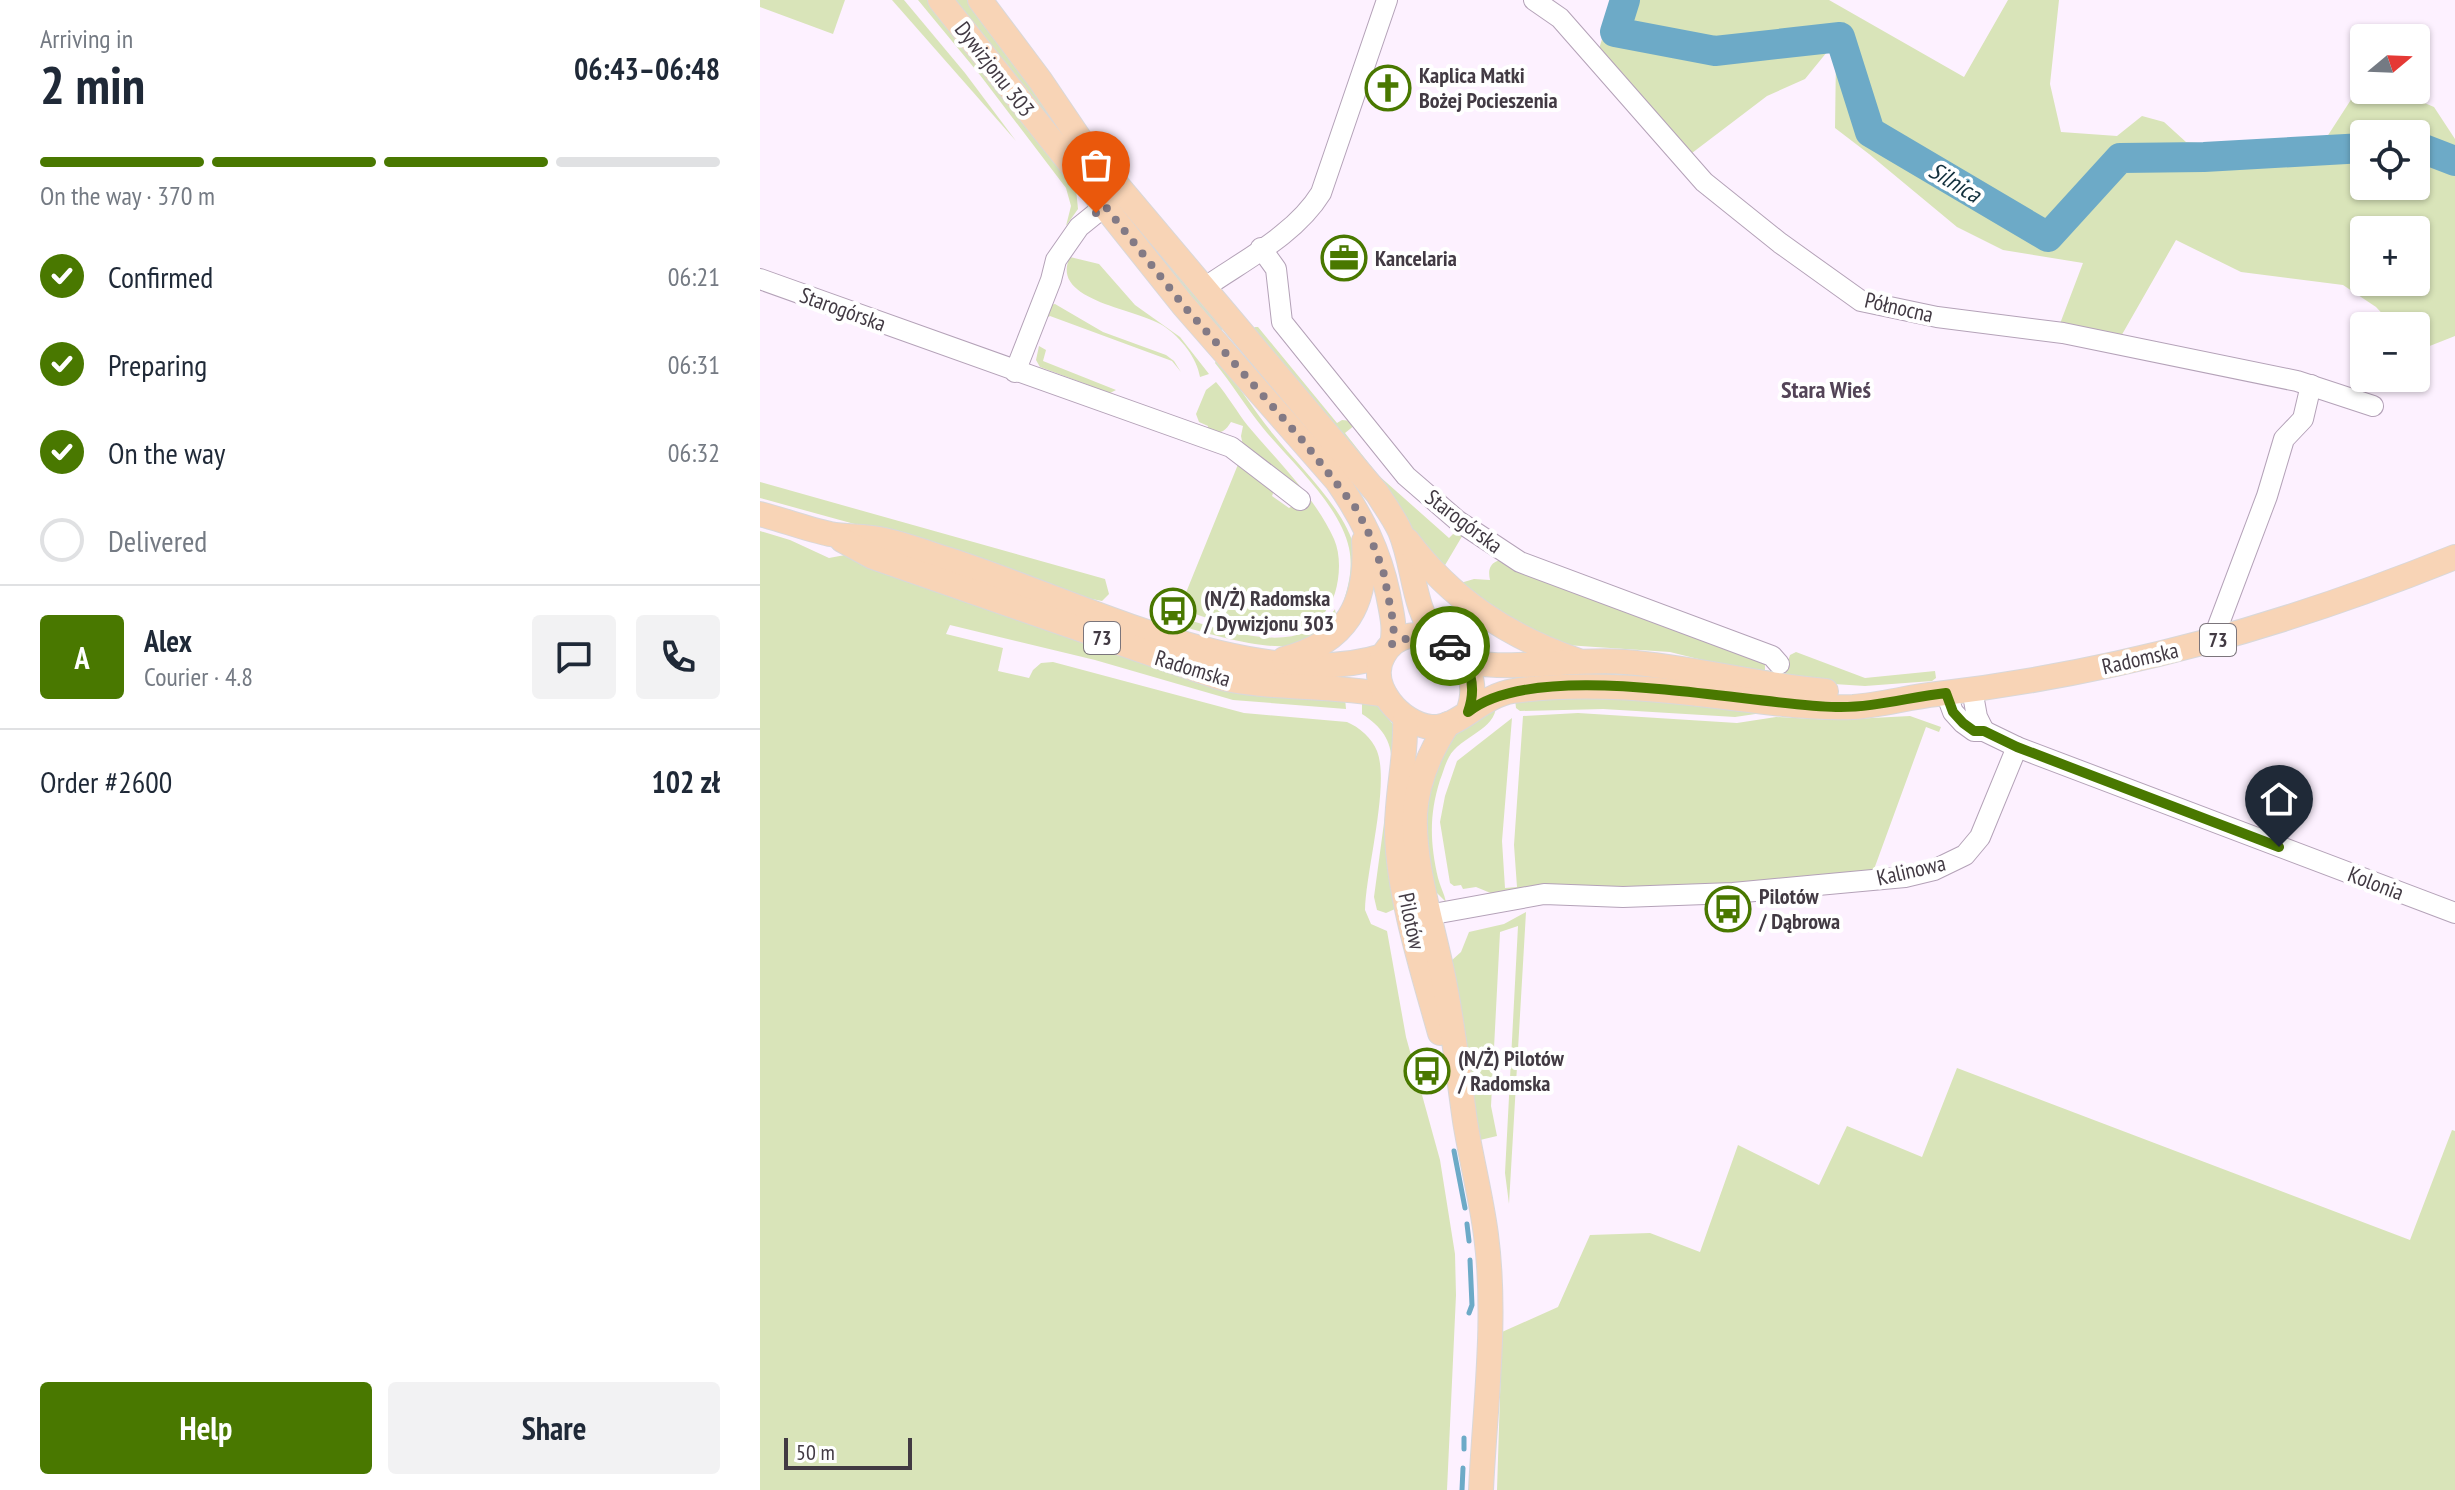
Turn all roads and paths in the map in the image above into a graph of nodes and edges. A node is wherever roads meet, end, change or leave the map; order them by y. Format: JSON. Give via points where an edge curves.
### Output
{"nodes":[{"id":1,"x":940,"y":0,"type":"edge"},
{"id":2,"x":980,"y":0,"type":"edge"},
{"id":3,"x":1387,"y":0,"type":"edge"},
{"id":4,"x":1534,"y":0,"type":"edge"},
{"id":5,"x":1105,"y":206,"type":"junction"},
{"id":6,"x":1261,"y":248,"type":"junction"},
{"id":7,"x":760,"y":279,"type":"edge"},
{"id":8,"x":1204,"y":288,"type":"junction"},
{"id":9,"x":1015,"y":372,"type":"junction"},
{"id":10,"x":2311,"y":385,"type":"junction"},
{"id":11,"x":2373,"y":406,"type":"dead end"},
{"id":12,"x":1300,"y":500,"type":"dead end"},
{"id":13,"x":1355,"y":507,"type":"junction"},
{"id":14,"x":760,"y":514,"type":"edge"},
{"id":15,"x":1400,"y":532,"type":"junction"},
{"id":16,"x":830,"y":534,"type":"junction"},
{"id":17,"x":2455,"y":557,"type":"edge"},
{"id":18,"x":1437,"y":639,"type":"junction"},
{"id":19,"x":2212,"y":642,"type":"junction"},
{"id":20,"x":1387,"y":650,"type":"junction"},
{"id":21,"x":1465,"y":662,"type":"junction"},
{"id":22,"x":1582,"y":662,"type":"junction"},
{"id":23,"x":1270,"y":663,"type":"junction"},
{"id":24,"x":1779,"y":664,"type":"dead end"},
{"id":25,"x":1972,"y":689,"type":"junction"},
{"id":26,"x":1946,"y":693,"type":"junction"},
{"id":27,"x":1385,"y":695,"type":"junction"},
{"id":28,"x":1909,"y":697,"type":"junction"},
{"id":29,"x":1405,"y":718,"type":"junction"},
{"id":30,"x":1458,"y":718,"type":"junction"},
{"id":31,"x":1984,"y":731,"type":"junction"},
{"id":32,"x":2017,"y":747,"type":"junction"},
{"id":33,"x":2455,"y":913,"type":"edge"},
{"id":34,"x":1420,"y":917,"type":"junction"},
{"id":35,"x":1481,"y":1490,"type":"edge"}],
"edges":[{"from":1,"to":5,"type":"main road","name":"Dywizjonu 303"},
{"from":2,"to":8,"type":"main road","name":"Dywizjonu 303","via":[[1086,148]]},
{"from":3,"to":6,"type":"street","via":[[1321,193],[1303,219]]},
{"from":4,"to":10,"type":"street","name":"Północna","via":[[1560,18],[1704,182],[1861,301],[2063,333]]},
{"from":5,"to":9,"type":"street","via":[[1079,227],[1056,260]]},
{"from":5,"to":13,"type":"main road","name":"Dywizjonu 303"},
{"from":6,"to":8,"type":"street"},
{"from":6,"to":24,"type":"street","name":"Starogórska","via":[[1276,269],[1282,322],[1406,476],[1458,521],[1520,562],[1772,656]]},
{"from":7,"to":9,"type":"street","name":"Starogórska"},
{"from":8,"to":15,"type":"main road","name":"Dywizjonu 303","via":[[1377,493]]},
{"from":9,"to":12,"type":"street","name":"Starogórska","via":[[1231,447]]},
{"from":10,"to":11,"type":"street","name":"Północna"},
{"from":10,"to":19,"type":"street","via":[[2303,419],[2284,439]]},
{"from":13,"to":20,"type":"main road","name":"Dywizjonu 303","via":[[1383,570],[1394,626]]},
{"from":13,"to":23,"type":"main road","via":[[1365,570],[1356,608],[1343,626],[1313,648]]},
{"from":14,"to":16,"type":"main road","name":"Radomska","number":"73"},
{"from":15,"to":18,"type":"main road","name":"Dywizjonu 303","via":[[1418,603]]},
{"from":15,"to":22,"type":"main road","via":[[1466,604],[1541,647]]},
{"from":16,"to":23,"type":"main road","name":"Radomska","number":"73","via":[[915,549],[1167,637]]},
{"from":16,"to":27,"type":"main road","name":"Radomska","number":"73","via":[[873,557],[1218,677]]},
{"from":17,"to":19,"type":"main road","name":"Radomska","number":"73"},
{"from":18,"to":20,"type":"main road","number":"73","via":[[1410,637]]},
{"from":18,"to":21,"type":"main road"},
{"from":19,"to":25,"type":"main road","name":"Radomska","number":"73"},
{"from":20,"to":23,"type":"main road","name":"Radomska","number":"73","via":[[1364,662]]},
{"from":20,"to":27,"type":"main road","via":[[1380,678]]},
{"from":21,"to":22,"type":"main road","name":"Radomska","number":"73"},
{"from":21,"to":30,"type":"main road","via":[[1473,687]]},
{"from":22,"to":28,"type":"main road","name":"Radomska","number":"73","via":[[1647,664],[1793,688]]},
{"from":25,"to":26,"type":"main road","name":"Radomska","number":"73"},
{"from":25,"to":31,"type":"street"},
{"from":26,"to":28,"type":"main road","name":"Radomska","number":"73"},
{"from":26,"to":31,"type":"street","name":"Kolonia","via":[[1963,723]]},
{"from":27,"to":29,"type":"main road"},
{"from":28,"to":30,"type":"main road","name":"Radomska","number":"73","via":[[1838,707],[1616,687],[1551,687],[1498,694]]},
{"from":29,"to":30,"type":"main road","via":[[1431,727]]},
{"from":29,"to":34,"type":"main road","name":"Pilotów","via":[[1397,839]]},
{"from":30,"to":34,"type":"main road","name":"Pilotów","via":[[1428,760],[1419,789],[1415,815]]},
{"from":31,"to":32,"type":"street","name":"Kolonia"},
{"from":32,"to":33,"type":"street","name":"Kolonia"},
{"from":32,"to":34,"type":"street","name":"Kalinowa","via":[[1980,837],[1965,855],[1934,870],[1733,893],[1544,894]]},
{"from":34,"to":35,"type":"main road","name":"Pilotów","via":[[1449,1007],[1486,1234],[1490,1305]]}]}
